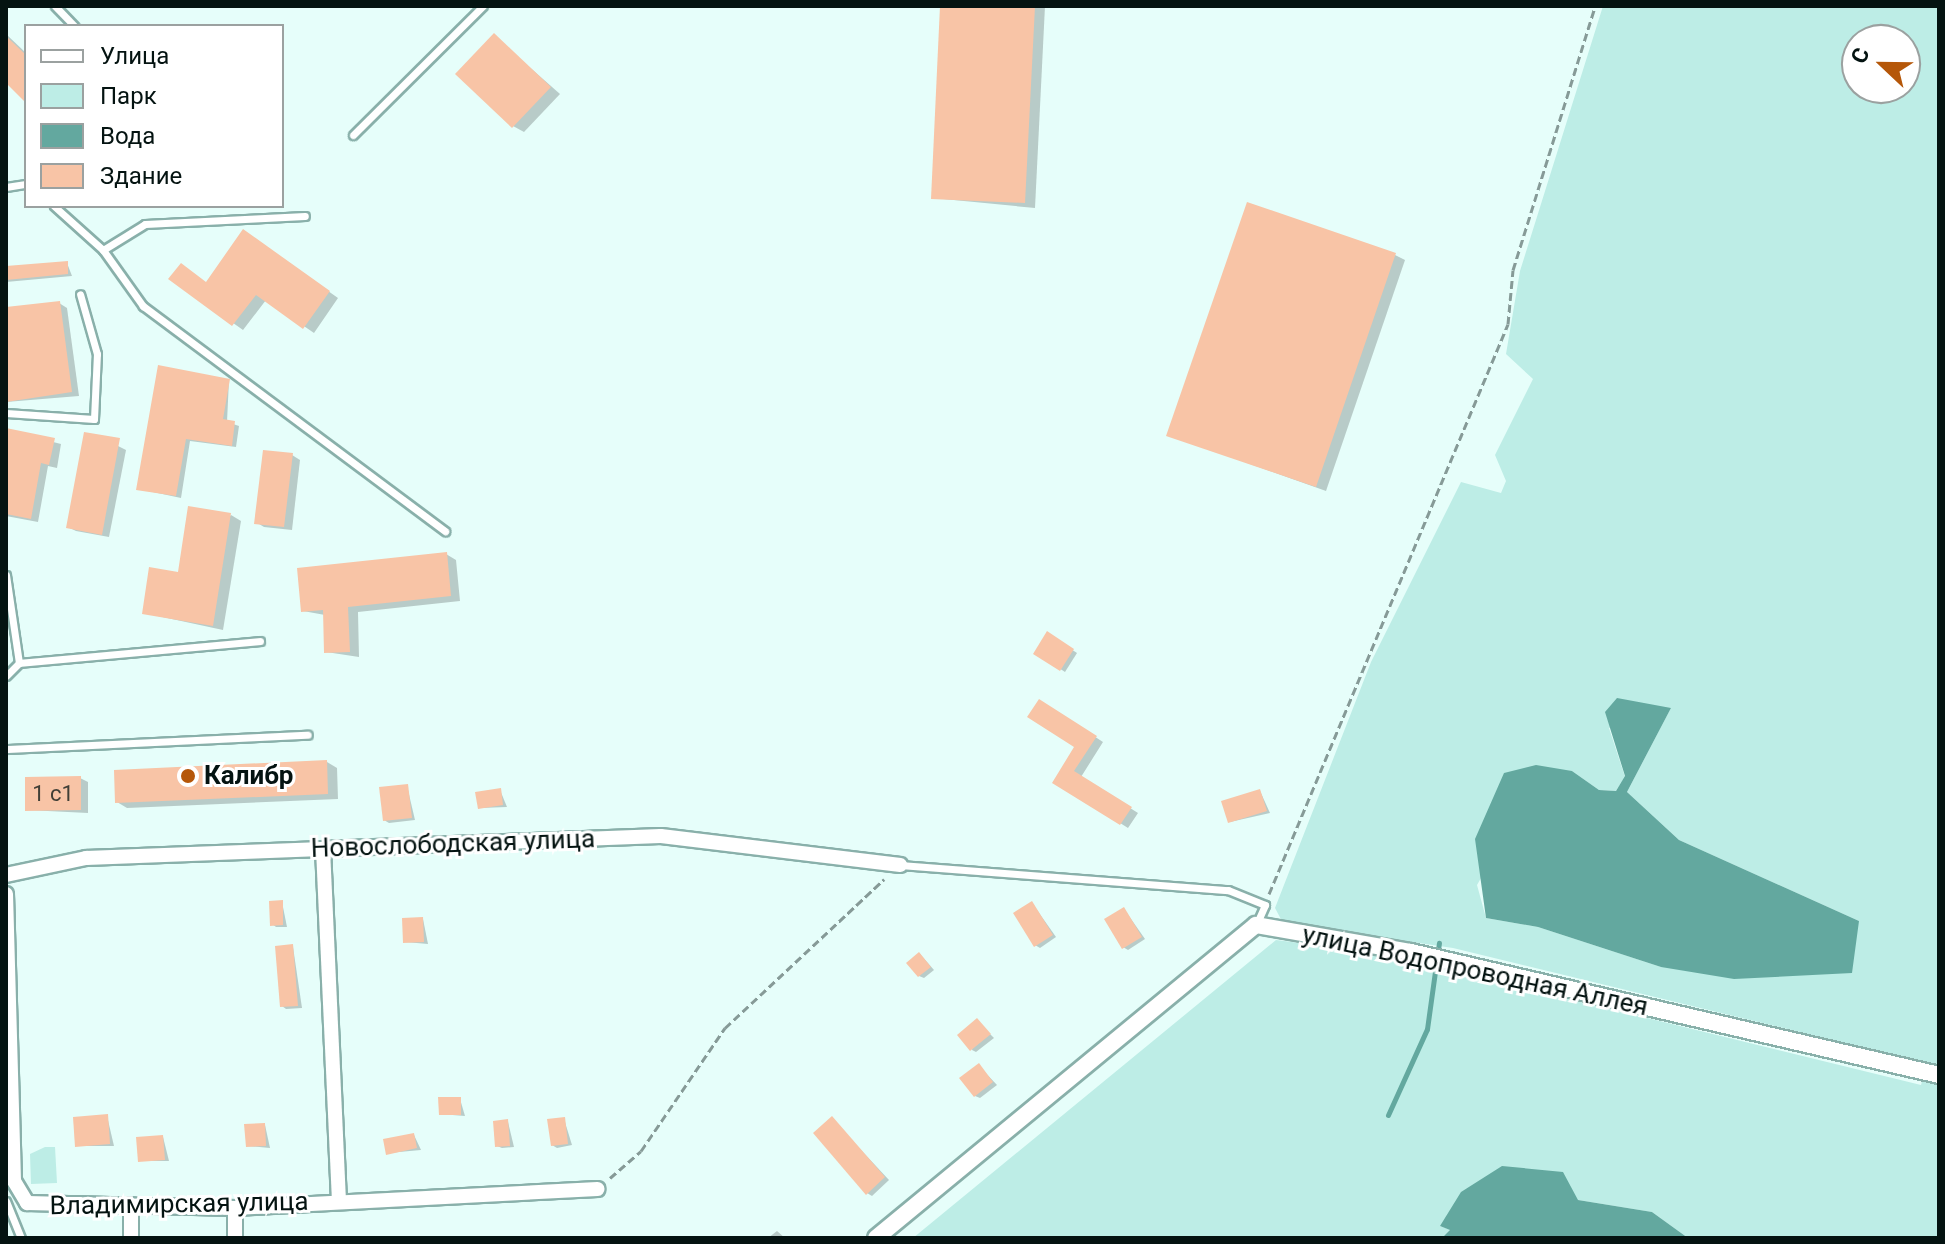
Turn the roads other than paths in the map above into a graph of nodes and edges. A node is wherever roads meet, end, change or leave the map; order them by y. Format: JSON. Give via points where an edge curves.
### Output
{"nodes":[{"id":1,"x":55,"y":6,"type":"edge"},
{"id":2,"x":483,"y":6,"type":"edge"},
{"id":3,"x":72,"y":24,"type":"edge"},
{"id":4,"x":353,"y":135,"type":"dead end"},
{"id":5,"x":56,"y":208,"type":"edge"},
{"id":6,"x":305,"y":216,"type":"dead end"},
{"id":7,"x":103,"y":250,"type":"junction"},
{"id":8,"x":80,"y":294,"type":"dead end"},
{"id":9,"x":6,"y":413,"type":"edge"},
{"id":10,"x":445,"y":531,"type":"dead end"},
{"id":11,"x":6,"y":575,"type":"edge"},
{"id":12,"x":260,"y":641,"type":"dead end"},
{"id":13,"x":19,"y":663,"type":"junction"},
{"id":14,"x":6,"y":676,"type":"edge"},
{"id":15,"x":308,"y":735,"type":"dead end"},
{"id":16,"x":6,"y":749,"type":"edge"},
{"id":17,"x":323,"y":849,"type":"junction"},
{"id":18,"x":900,"y":865,"type":"joint"},
{"id":19,"x":6,"y":875,"type":"edge"},
{"id":20,"x":6,"y":894,"type":"edge"},
{"id":21,"x":1256,"y":925,"type":"junction"},
{"id":22,"x":7,"y":956,"type":"edge"},
{"id":23,"x":1939,"y":1075,"type":"edge"},
{"id":24,"x":598,"y":1189,"type":"road end"},
{"id":25,"x":339,"y":1200,"type":"junction"},
{"id":26,"x":6,"y":1201,"type":"edge"},
{"id":27,"x":131,"y":1205,"type":"junction"},
{"id":28,"x":235,"y":1208,"type":"junction"},
{"id":29,"x":21,"y":1238,"type":"edge"},
{"id":30,"x":131,"y":1238,"type":"edge"},
{"id":31,"x":235,"y":1238,"type":"edge"},
{"id":32,"x":876,"y":1238,"type":"edge"}],
"edges":[{"from":1,"to":3,"type":"lane"},
{"from":2,"to":4,"type":"lane"},
{"from":5,"to":7,"type":"lane"},
{"from":6,"to":7,"type":"lane","via":[[145,224]]},
{"from":7,"to":10,"type":"lane","via":[[143,306]]},
{"from":8,"to":9,"type":"lane","via":[[97,354],[94,419]]},
{"from":11,"to":13,"type":"lane"},
{"from":12,"to":13,"type":"lane"},
{"from":13,"to":14,"type":"lane"},
{"from":15,"to":16,"type":"lane"},
{"from":17,"to":18,"type":"street","name":"Новослободская улица","via":[[661,836]]},
{"from":17,"to":19,"type":"street","name":"Новослободская улица","via":[[86,858]]},
{"from":17,"to":25,"type":"street"},
{"from":18,"to":21,"type":"lane","via":[[997,876],[1131,877],[1228,890],[1265,905]]},
{"from":20,"to":22,"type":"street","name":"Владимирская улица"},
{"from":21,"to":23,"type":"street","name":"улица Водопроводная Аллея","via":[[1462,963]]},
{"from":21,"to":32,"type":"street"},
{"from":22,"to":27,"type":"street","name":"Владимирская улица","via":[[16,1191],[50,1209]]},
{"from":24,"to":25,"type":"street","name":"Владимирская улица"},
{"from":25,"to":28,"type":"street","name":"Владимирская улица"},
{"from":26,"to":29,"type":"lane"},
{"from":27,"to":28,"type":"street","name":"Владимирская улица"},
{"from":27,"to":30,"type":"street"},
{"from":28,"to":31,"type":"street"}]}
